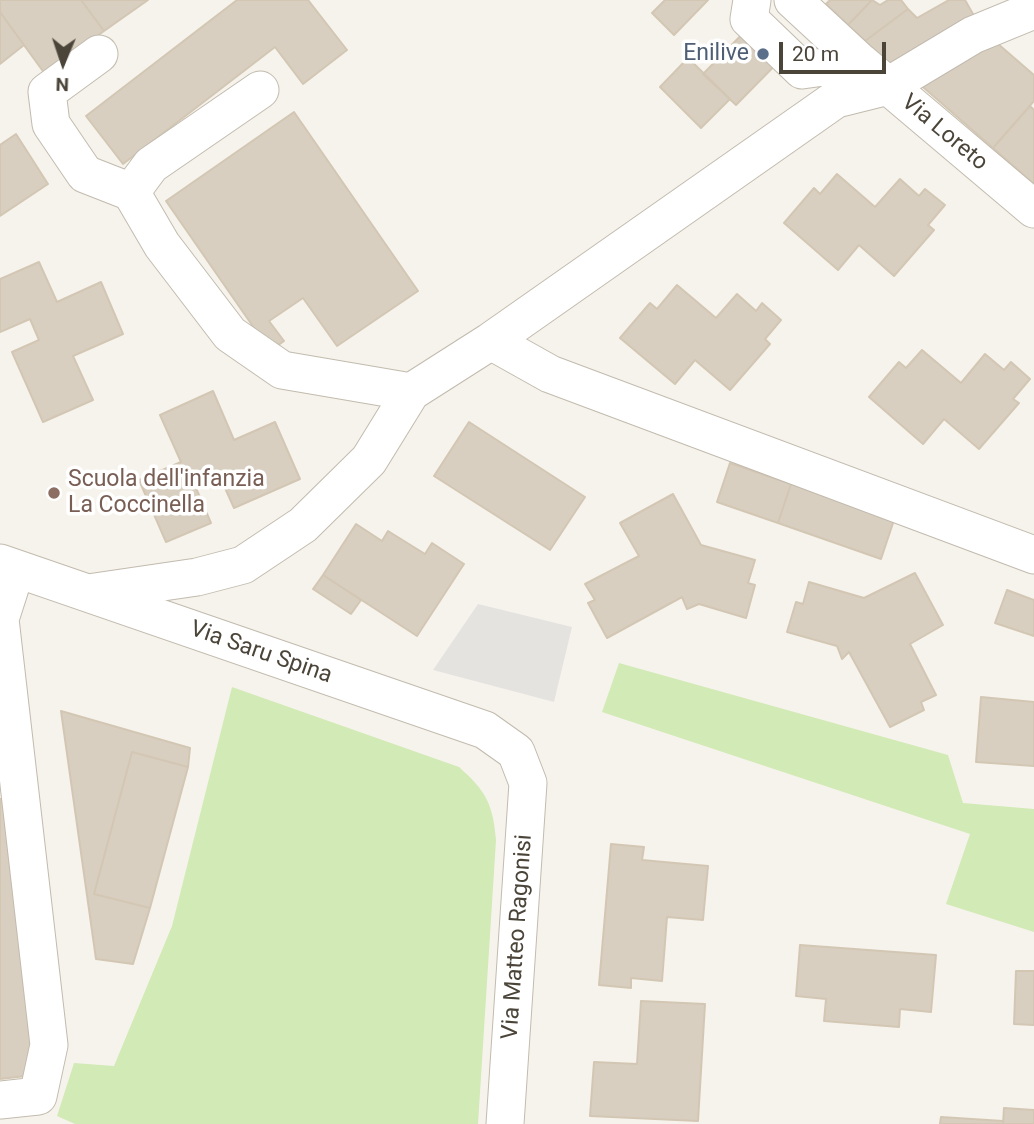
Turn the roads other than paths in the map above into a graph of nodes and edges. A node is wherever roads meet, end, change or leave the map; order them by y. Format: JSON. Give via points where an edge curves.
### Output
{"nodes":[{"id":1,"x":752,"y":0,"type":"edge"},
{"id":2,"x":793,"y":0,"type":"edge"},
{"id":3,"x":1034,"y":10,"type":"edge"},
{"id":4,"x":99,"y":54,"type":"dead end"},
{"id":5,"x":860,"y":62,"type":"junction"},
{"id":6,"x":888,"y":86,"type":"junction"},
{"id":7,"x":260,"y":90,"type":"dead end"},
{"id":8,"x":131,"y":192,"type":"junction"},
{"id":9,"x":1034,"y":209,"type":"edge"},
{"id":10,"x":491,"y":341,"type":"junction"},
{"id":11,"x":411,"y":393,"type":"junction"},
{"id":12,"x":1034,"y":555,"type":"edge"},
{"id":13,"x":8,"y":566,"type":"edge"},
{"id":14,"x":88,"y":593,"type":"junction"},
{"id":15,"x":516,"y":752,"type":"joint"},
{"id":16,"x":0,"y":1100,"type":"edge"},
{"id":17,"x":505,"y":1124,"type":"edge"}],
"edges":[{"from":1,"to":5,"type":"street","via":[[749,19],[802,70]]},
{"from":2,"to":5,"type":"street","name":"Via Loreto"},
{"from":3,"to":6,"type":"street","via":[[973,35]]},
{"from":4,"to":8,"type":"street","via":[[47,92],[51,124],[85,174]]},
{"from":5,"to":6,"type":"street","name":"Via Loreto"},
{"from":6,"to":9,"type":"street","name":"Via Loreto"},
{"from":6,"to":10,"type":"street","via":[[836,99]]},
{"from":7,"to":8,"type":"street","via":[[151,165]]},
{"from":8,"to":11,"type":"street","via":[[162,245],[230,334],[282,370]]},
{"from":10,"to":11,"type":"street"},
{"from":10,"to":12,"type":"street","via":[[550,374]]},
{"from":11,"to":14,"type":"street","via":[[369,460],[303,525],[243,565],[197,577]]},
{"from":13,"to":14,"type":"street","name":"Via Saru Spina"},
{"from":13,"to":16,"type":"street","via":[[0,619],[50,1045],[38,1096]]},
{"from":14,"to":15,"type":"street","name":"Via Saru Spina","via":[[485,730]]},
{"from":15,"to":17,"type":"street","name":"Via Matteo Ragonisi","via":[[528,783]]}]}
